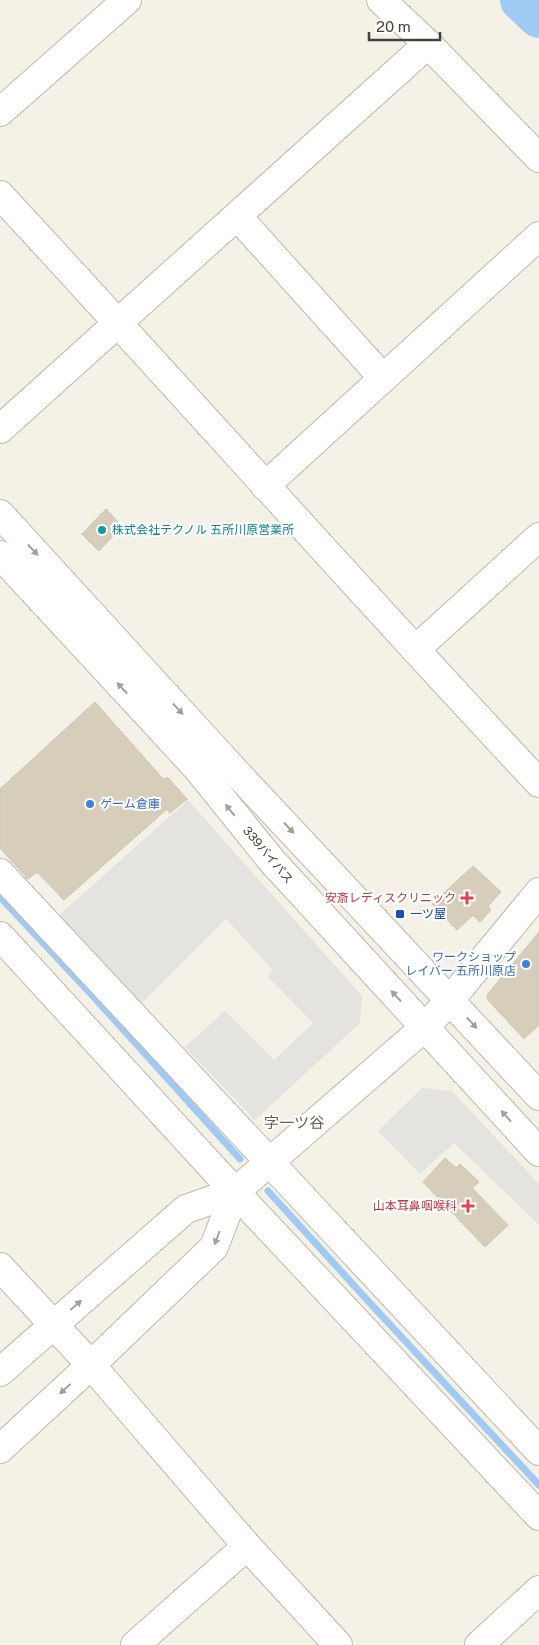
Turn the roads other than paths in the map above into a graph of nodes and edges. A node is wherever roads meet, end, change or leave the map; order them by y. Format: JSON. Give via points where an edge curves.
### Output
{"nodes":[{"id":1,"x":127,"y":0,"type":"edge"},
{"id":2,"x":381,"y":0,"type":"edge"},
{"id":3,"x":428,"y":44,"type":"junction"},
{"id":4,"x":0,"y":112,"type":"edge"},
{"id":5,"x":539,"y":158,"type":"edge"},
{"id":6,"x":0,"y":195,"type":"edge"},
{"id":7,"x":237,"y":216,"type":"junction"},
{"id":8,"x":539,"y":236,"type":"edge"},
{"id":9,"x":118,"y":322,"type":"junction"},
{"id":10,"x":383,"y":378,"type":"junction"},
{"id":11,"x":0,"y":429,"type":"edge"},
{"id":12,"x":265,"y":486,"type":"junction"},
{"id":13,"x":0,"y":514,"type":"edge"},
{"id":14,"x":539,"y":537,"type":"edge"},
{"id":15,"x":0,"y":555,"type":"edge"},
{"id":16,"x":414,"y":650,"type":"junction"},
{"id":17,"x":539,"y":783,"type":"edge"},
{"id":18,"x":0,"y":873,"type":"edge"},
{"id":19,"x":539,"y":892,"type":"edge"},
{"id":20,"x":0,"y":936,"type":"edge"},
{"id":21,"x":450,"y":1000,"type":"junction"},
{"id":22,"x":425,"y":1027,"type":"junction"},
{"id":23,"x":539,"y":1096,"type":"edge"},
{"id":24,"x":539,"y":1152,"type":"edge"},
{"id":25,"x":269,"y":1164,"type":"junction"},
{"id":26,"x":235,"y":1192,"type":"junction"},
{"id":27,"x":0,"y":1267,"type":"edge"},
{"id":28,"x":53,"y":1324,"type":"junction"},
{"id":29,"x":91,"y":1365,"type":"junction"},
{"id":30,"x":0,"y":1372,"type":"edge"},
{"id":31,"x":0,"y":1449,"type":"edge"},
{"id":32,"x":539,"y":1451,"type":"edge"},
{"id":33,"x":539,"y":1516,"type":"edge"},
{"id":34,"x":247,"y":1546,"type":"junction"},
{"id":35,"x":539,"y":1590,"type":"edge"},
{"id":36,"x":135,"y":1645,"type":"edge"},
{"id":37,"x":338,"y":1645,"type":"edge"},
{"id":38,"x":479,"y":1645,"type":"edge"}],
"edges":[{"from":1,"to":4,"type":"street"},
{"from":2,"to":3,"type":"street"},
{"from":3,"to":5,"type":"street"},
{"from":3,"to":7,"type":"street"},
{"from":6,"to":9,"type":"street"},
{"from":7,"to":9,"type":"street"},
{"from":7,"to":10,"type":"street"},
{"from":8,"to":10,"type":"street"},
{"from":9,"to":11,"type":"street"},
{"from":9,"to":12,"type":"street"},
{"from":10,"to":12,"type":"street"},
{"from":12,"to":16,"type":"street"},
{"from":13,"to":21,"type":"street","one_way":true},
{"from":14,"to":16,"type":"street"},
{"from":22,"to":15,"type":"street","name":"339バイパス","one_way":true,"via":[[272,861],[197,768]]},
{"from":16,"to":17,"type":"street"},
{"from":18,"to":25,"type":"street"},
{"from":19,"to":21,"type":"street"},
{"from":20,"to":26,"type":"street"},
{"from":21,"to":22,"type":"street"},
{"from":21,"to":23,"type":"street","one_way":true},
{"from":24,"to":22,"type":"street","name":"339バイパス","one_way":true},
{"from":22,"to":25,"type":"street"},
{"from":25,"to":26,"type":"street"},
{"from":25,"to":32,"type":"street"},
{"from":28,"to":26,"type":"street","one_way":true,"via":[[186,1209]]},
{"from":26,"to":29,"type":"street","one_way":true,"via":[[214,1247]]},
{"from":26,"to":33,"type":"street"},
{"from":27,"to":28,"type":"street"},
{"from":28,"to":29,"type":"street"},
{"from":28,"to":30,"type":"street"},
{"from":29,"to":31,"type":"street","one_way":true},
{"from":29,"to":34,"type":"street"},
{"from":34,"to":36,"type":"street"},
{"from":34,"to":37,"type":"street"},
{"from":35,"to":38,"type":"street"}]}
